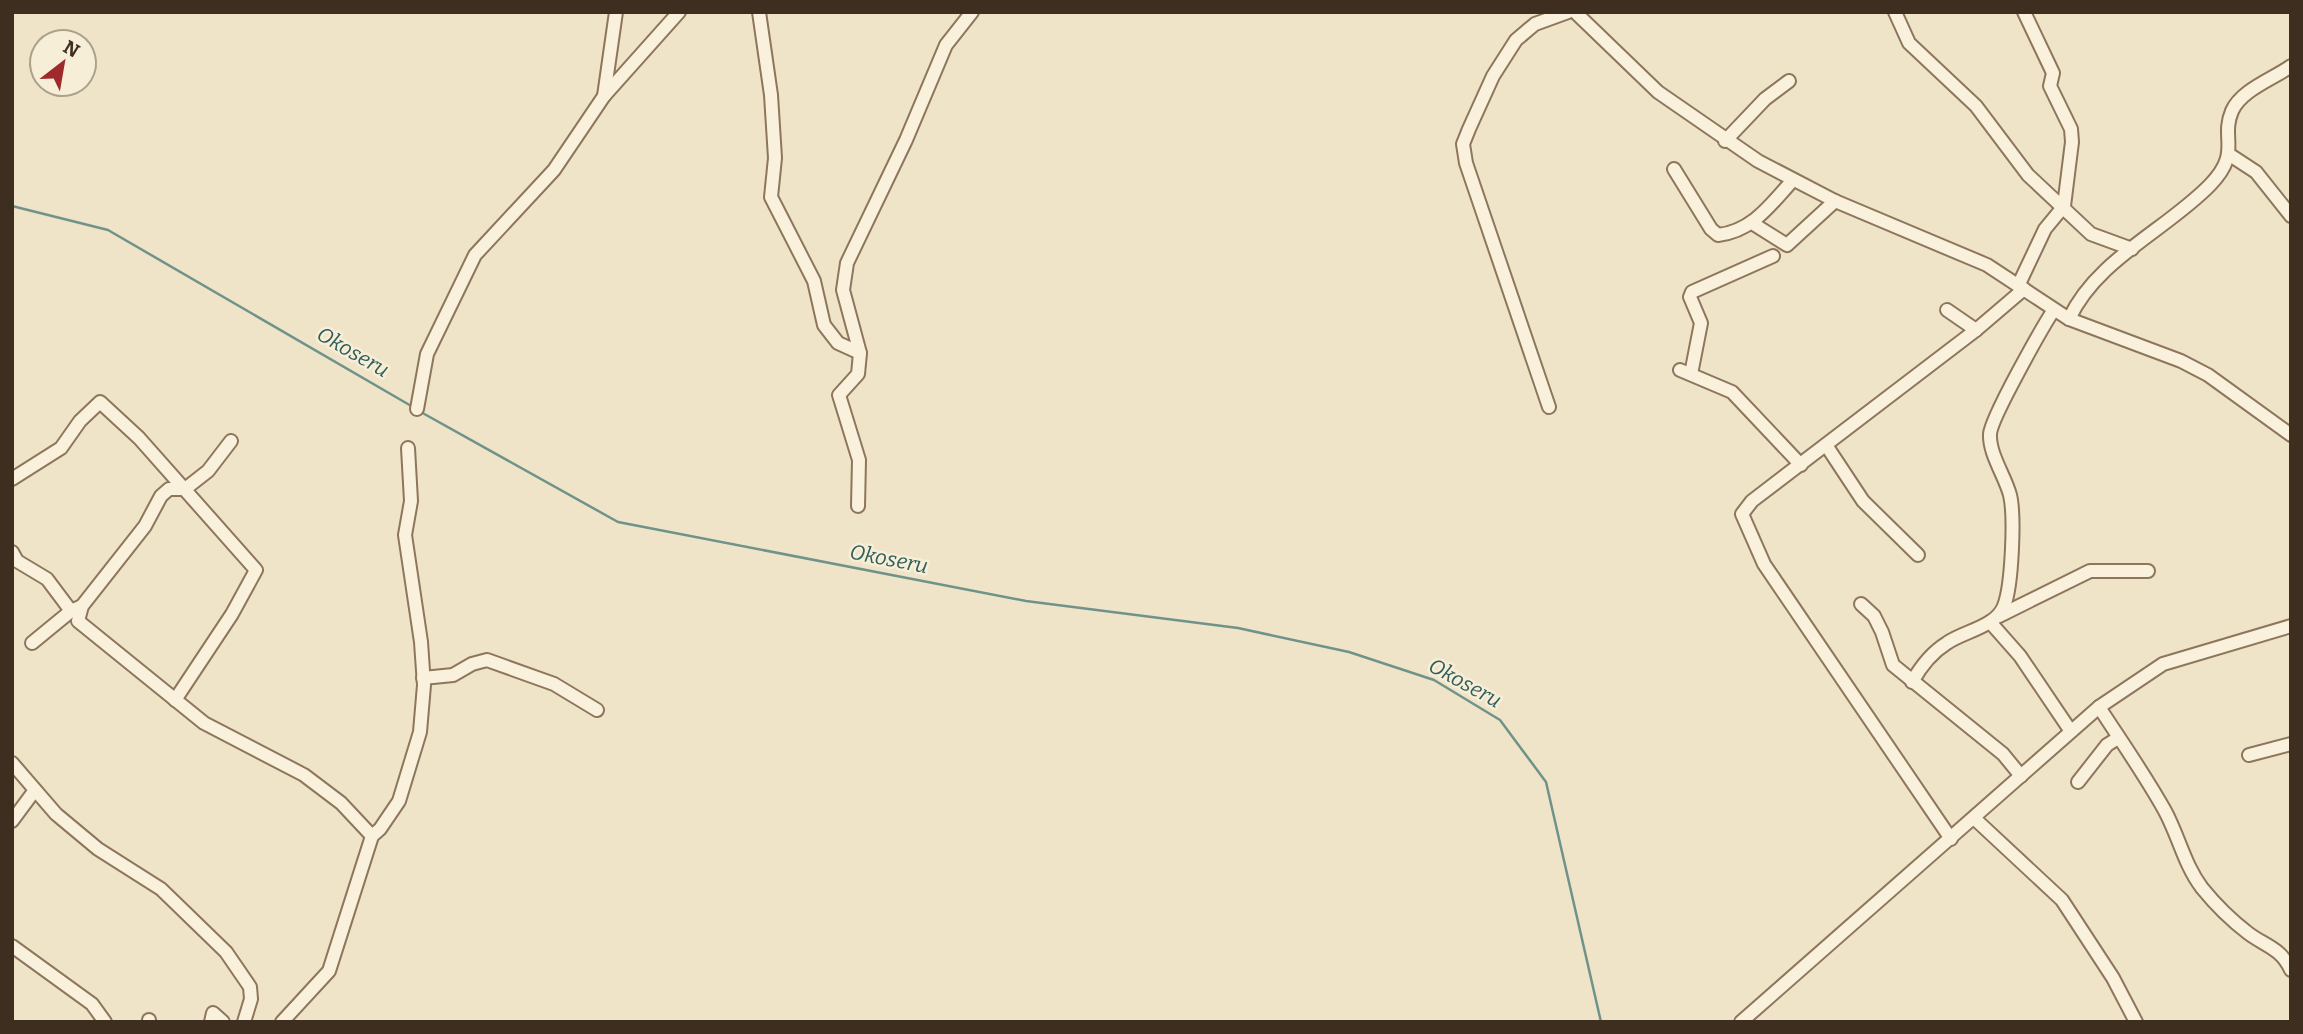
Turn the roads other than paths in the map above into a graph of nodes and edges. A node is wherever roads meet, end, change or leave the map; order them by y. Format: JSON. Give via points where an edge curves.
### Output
{"nodes":[{"id":1,"x":617,"y":12,"type":"edge"},
{"id":2,"x":679,"y":12,"type":"edge"},
{"id":3,"x":759,"y":12,"type":"edge"},
{"id":4,"x":972,"y":12,"type":"edge"},
{"id":5,"x":1568,"y":12,"type":"edge"},
{"id":6,"x":1575,"y":12,"type":"edge"},
{"id":7,"x":1895,"y":12,"type":"edge"},
{"id":8,"x":2024,"y":12,"type":"edge"},
{"id":9,"x":2291,"y":66,"type":"edge"},
{"id":10,"x":1789,"y":81,"type":"dead end"},
{"id":11,"x":604,"y":96,"type":"junction"},
{"id":12,"x":1726,"y":141,"type":"junction"},
{"id":13,"x":2230,"y":155,"type":"junction"},
{"id":14,"x":1674,"y":169,"type":"dead end"},
{"id":15,"x":1793,"y":180,"type":"junction"},
{"id":16,"x":1835,"y":201,"type":"junction"},
{"id":17,"x":2286,"y":201,"type":"edge"},
{"id":18,"x":2064,"y":206,"type":"junction"},
{"id":19,"x":2291,"y":216,"type":"edge"},
{"id":20,"x":1752,"y":223,"type":"junction"},
{"id":21,"x":2132,"y":249,"type":"junction"},
{"id":22,"x":1773,"y":257,"type":"dead end"},
{"id":23,"x":2021,"y":287,"type":"junction"},
{"id":24,"x":1947,"y":310,"type":"dead end"},
{"id":25,"x":2053,"y":311,"type":"junction"},
{"id":26,"x":2069,"y":319,"type":"junction"},
{"id":27,"x":1976,"y":330,"type":"junction"},
{"id":28,"x":859,"y":353,"type":"junction"},
{"id":29,"x":1549,"y":407,"type":"dead end"},
{"id":30,"x":416,"y":410,"type":"dead end"},
{"id":31,"x":2291,"y":435,"type":"edge"},
{"id":32,"x":231,"y":440,"type":"dead end"},
{"id":33,"x":1826,"y":445,"type":"junction"},
{"id":34,"x":408,"y":449,"type":"dead end"},
{"id":35,"x":1801,"y":465,"type":"junction"},
{"id":36,"x":12,"y":479,"type":"edge"},
{"id":37,"x":185,"y":489,"type":"junction"},
{"id":38,"x":858,"y":506,"type":"dead end"},
{"id":39,"x":12,"y":552,"type":"edge"},
{"id":40,"x":1918,"y":555,"type":"dead end"},
{"id":41,"x":2148,"y":571,"type":"dead end"},
{"id":42,"x":1861,"y":604,"type":"dead end"},
{"id":43,"x":77,"y":609,"type":"junction"},
{"id":44,"x":1995,"y":619,"type":"junction"},
{"id":45,"x":2291,"y":626,"type":"edge"},
{"id":46,"x":32,"y":643,"type":"dead end"},
{"id":47,"x":423,"y":678,"type":"junction"},
{"id":48,"x":1912,"y":682,"type":"junction"},
{"id":49,"x":175,"y":700,"type":"junction"},
{"id":50,"x":2099,"y":706,"type":"junction"},
{"id":51,"x":597,"y":710,"type":"dead end"},
{"id":52,"x":2070,"y":730,"type":"junction"},
{"id":53,"x":2119,"y":738,"type":"junction"},
{"id":54,"x":2291,"y":744,"type":"edge"},
{"id":55,"x":2249,"y":755,"type":"dead end"},
{"id":56,"x":12,"y":762,"type":"edge"},
{"id":57,"x":2021,"y":776,"type":"junction"},
{"id":58,"x":2078,"y":782,"type":"dead end"},
{"id":59,"x":36,"y":790,"type":"junction"},
{"id":60,"x":1975,"y":818,"type":"junction"},
{"id":61,"x":12,"y":821,"type":"edge"},
{"id":62,"x":372,"y":836,"type":"junction"},
{"id":63,"x":1951,"y":839,"type":"junction"},
{"id":64,"x":12,"y":946,"type":"edge"},
{"id":65,"x":2291,"y":970,"type":"edge"},
{"id":66,"x":105,"y":1022,"type":"edge"},
{"id":67,"x":211,"y":1022,"type":"edge"},
{"id":68,"x":223,"y":1022,"type":"edge"},
{"id":69,"x":244,"y":1022,"type":"edge"},
{"id":70,"x":282,"y":1022,"type":"edge"},
{"id":71,"x":1741,"y":1022,"type":"edge"},
{"id":72,"x":2136,"y":1022,"type":"edge"}],
"edges":[{"from":1,"to":11,"type":"street"},
{"from":2,"to":11,"type":"street"},
{"from":3,"to":28,"type":"street","via":[[773,120],[771,197],[814,281],[824,324],[838,343]]},
{"from":4,"to":28,"type":"street","via":[[946,45],[847,263],[843,290]]},
{"from":5,"to":29,"type":"street","via":[[1535,24],[1516,40],[1493,76],[1464,144],[1466,163]]},
{"from":6,"to":12,"type":"street","via":[[1658,92]]},
{"from":7,"to":18,"type":"street","via":[[1903,33],[1921,57],[1976,106],[2028,174]]},
{"from":8,"to":18,"type":"street","via":[[2053,73],[2050,86],[2071,129]]},
{"from":9,"to":13,"type":"street","via":[[2236,105],[2230,122]]},
{"from":10,"to":12,"type":"street"},
{"from":11,"to":30,"type":"street","via":[[554,170],[475,255],[427,354]]},
{"from":12,"to":15,"type":"street"},
{"from":13,"to":17,"type":"street"},
{"from":13,"to":21,"type":"street","via":[[2211,184]]},
{"from":14,"to":20,"type":"street","via":[[1718,235]]},
{"from":15,"to":16,"type":"street"},
{"from":15,"to":20,"type":"street"},
{"from":16,"to":20,"type":"street","via":[[1787,244]]},
{"from":16,"to":23,"type":"street","via":[[1937,241]]},
{"from":17,"to":19,"type":"street"},
{"from":18,"to":21,"type":"street","via":[[2091,234]]},
{"from":18,"to":23,"type":"street","via":[[2045,229]]},
{"from":21,"to":26,"type":"street","via":[[2078,299]]},
{"from":22,"to":35,"type":"street","via":[[1692,292],[1701,323],[1686,372],[1732,392]]},
{"from":23,"to":25,"type":"street"},
{"from":23,"to":27,"type":"street"},
{"from":24,"to":27,"type":"street"},
{"from":25,"to":26,"type":"street"},
{"from":25,"to":44,"type":"street","via":[[1990,435],[2012,506],[2007,594]]},
{"from":26,"to":31,"type":"street","via":[[2190,366]]},
{"from":27,"to":33,"type":"street"},
{"from":28,"to":38,"type":"street","via":[[858,374],[839,395],[859,460]]},
{"from":32,"to":37,"type":"street","via":[[208,471]]},
{"from":33,"to":35,"type":"street"},
{"from":33,"to":40,"type":"street","via":[[1863,501]]},
{"from":34,"to":47,"type":"street","via":[[411,501],[405,535]]},
{"from":35,"to":63,"type":"street","via":[[1743,509],[1746,527],[1764,564]]},
{"from":36,"to":37,"type":"street","via":[[61,448],[79,421],[100,402]]},
{"from":37,"to":43,"type":"street","via":[[169,489],[161,496],[145,526]]},
{"from":37,"to":49,"type":"street","via":[[256,570]]},
{"from":39,"to":43,"type":"street"},
{"from":41,"to":44,"type":"street","via":[[2090,571]]},
{"from":42,"to":48,"type":"street","via":[[1874,616],[1893,665]]},
{"from":43,"to":46,"type":"street"},
{"from":43,"to":49,"type":"street","via":[[78,621],[87,631]]},
{"from":44,"to":48,"type":"street","via":[[1946,643],[1921,666]]},
{"from":44,"to":52,"type":"street"},
{"from":45,"to":50,"type":"street","via":[[2162,664]]},
{"from":47,"to":51,"type":"street","via":[[453,675],[487,660],[554,684]]},
{"from":47,"to":62,"type":"street","via":[[420,732],[412,761],[399,801]]},
{"from":48,"to":57,"type":"street","via":[[2003,754]]},
{"from":49,"to":62,"type":"street","via":[[204,723],[304,775],[341,803]]},
{"from":50,"to":52,"type":"street"},
{"from":50,"to":53,"type":"street"},
{"from":52,"to":57,"type":"street"},
{"from":53,"to":58,"type":"street","via":[[2107,745]]},
{"from":53,"to":65,"type":"street","via":[[2163,809],[2186,864],[2201,886],[2249,934],[2271,944]]},
{"from":54,"to":55,"type":"street"},
{"from":56,"to":59,"type":"street"},
{"from":57,"to":60,"type":"street"},
{"from":59,"to":61,"type":"street"},
{"from":59,"to":69,"type":"street","via":[[56,814],[98,849],[161,889],[226,952],[250,987]]},
{"from":60,"to":63,"type":"street"},
{"from":60,"to":72,"type":"street","via":[[2062,900]]},
{"from":62,"to":70,"type":"street","via":[[329,971]]},
{"from":63,"to":71,"type":"street"},
{"from":64,"to":66,"type":"street","via":[[92,1004]]},
{"from":67,"to":68,"type":"street","via":[[213,1013]]}]}
